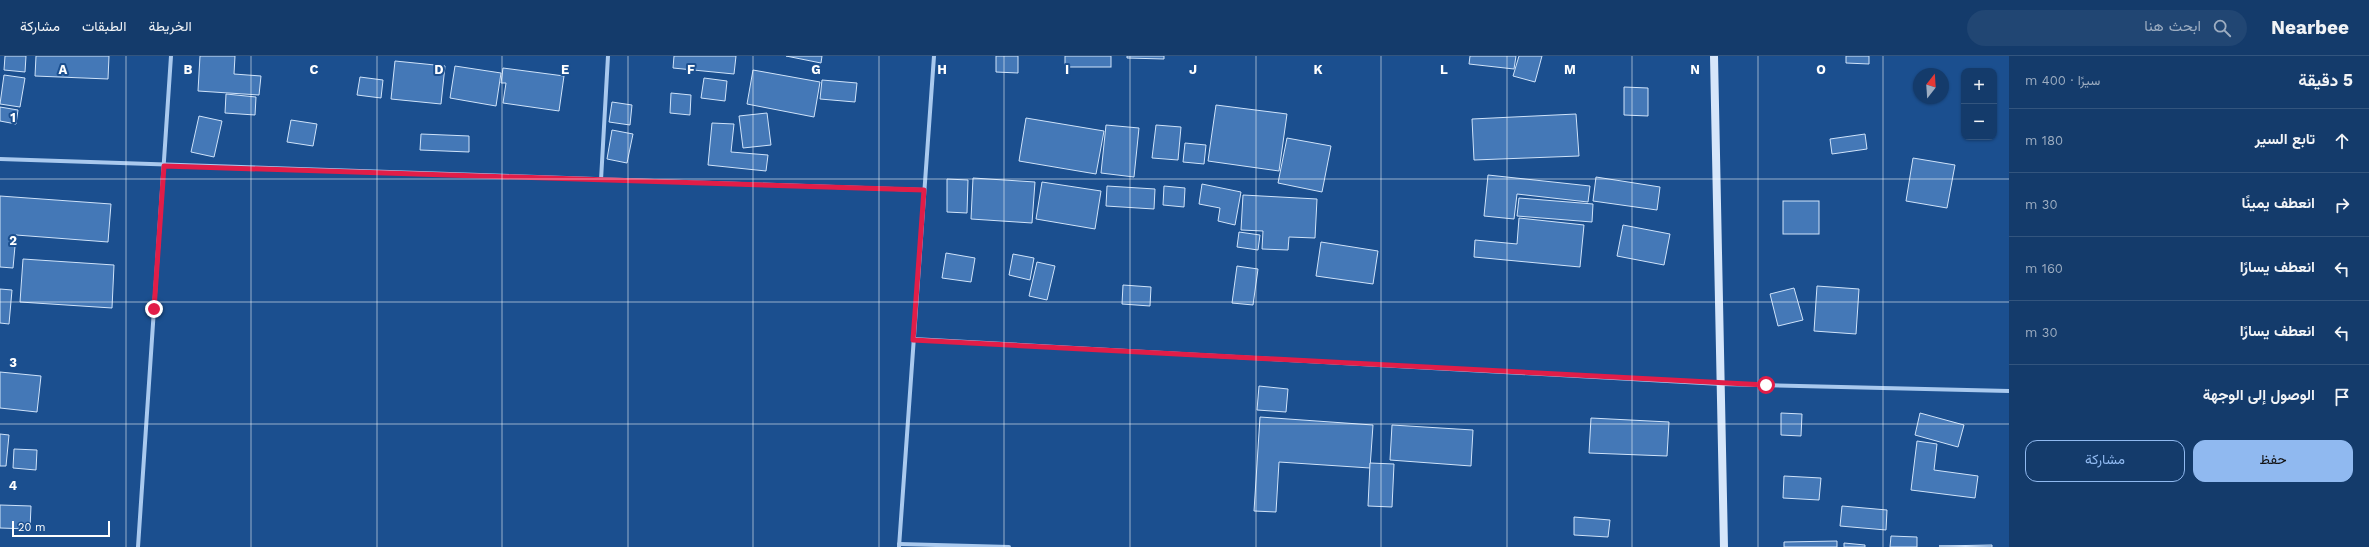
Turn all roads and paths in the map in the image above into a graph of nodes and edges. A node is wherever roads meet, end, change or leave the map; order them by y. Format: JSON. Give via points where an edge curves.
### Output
{"nodes":[{"id":1,"x":172,"y":56,"type":"edge"},
{"id":2,"x":608,"y":56,"type":"edge"},
{"id":3,"x":934,"y":56,"type":"edge"},
{"id":4,"x":1714,"y":56,"type":"edge"},
{"id":5,"x":0,"y":159,"type":"edge"},
{"id":6,"x":164,"y":166,"type":"junction"},
{"id":7,"x":601,"y":180,"type":"junction"},
{"id":8,"x":924,"y":190,"type":"junction"},
{"id":9,"x":913,"y":340,"type":"junction"},
{"id":10,"x":1720,"y":384,"type":"junction"},
{"id":11,"x":2009,"y":391,"type":"edge"},
{"id":12,"x":899,"y":546,"type":"edge"},
{"id":13,"x":138,"y":547,"type":"edge"},
{"id":14,"x":1009,"y":547,"type":"edge"},
{"id":15,"x":1724,"y":547,"type":"edge"}],
"edges":[{"from":1,"to":6,"type":"street"},
{"from":2,"to":7,"type":"street"},
{"from":3,"to":8,"type":"street"},
{"from":4,"to":10,"type":"main road"},
{"from":5,"to":6,"type":"street"},
{"from":6,"to":7,"type":"street"},
{"from":6,"to":13,"type":"street"},
{"from":7,"to":8,"type":"street"},
{"from":8,"to":9,"type":"street"},
{"from":9,"to":10,"type":"street"},
{"from":9,"to":12,"type":"street"},
{"from":10,"to":11,"type":"street"},
{"from":10,"to":15,"type":"main road"},
{"from":12,"to":14,"type":"street"}]}
